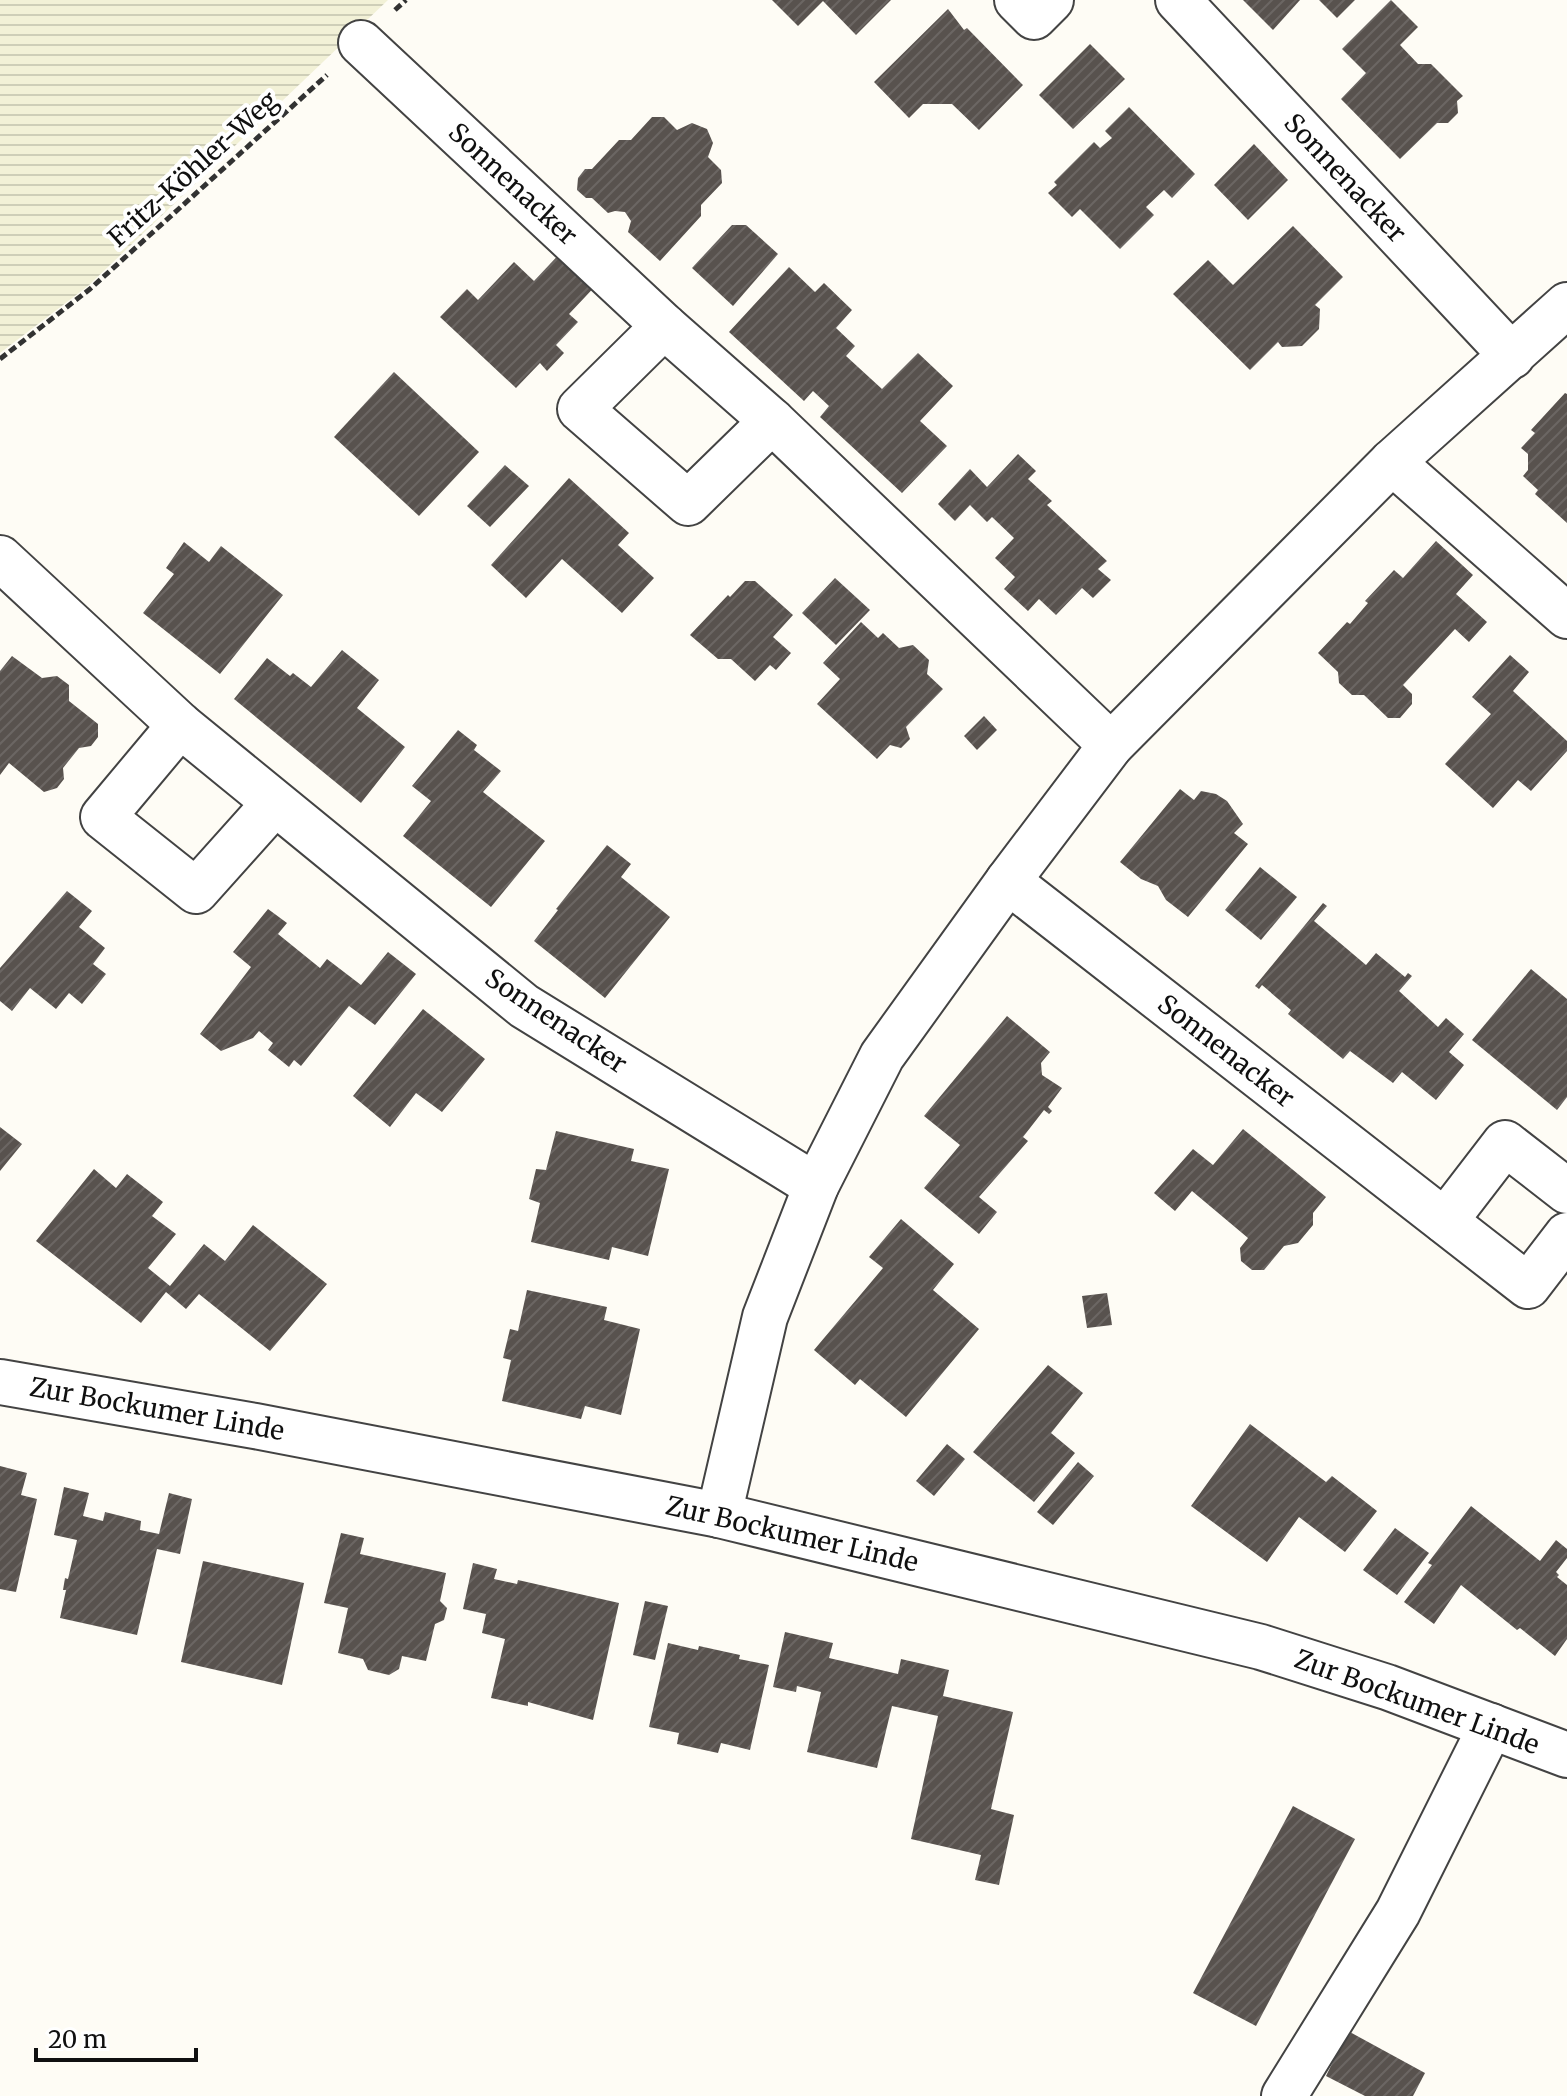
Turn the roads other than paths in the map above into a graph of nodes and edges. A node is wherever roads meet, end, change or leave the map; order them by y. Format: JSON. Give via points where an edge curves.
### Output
{"nodes":[{"id":1,"x":1017,"y":0,"type":"edge"},
{"id":2,"x":1051,"y":0,"type":"edge"},
{"id":3,"x":1178,"y":0,"type":"edge"},
{"id":4,"x":361,"y":43,"type":"road end"},
{"id":5,"x":1567,"y":305,"type":"edge"},
{"id":6,"x":664,"y":326,"type":"junction"},
{"id":7,"x":1512,"y":356,"type":"junction"},
{"id":8,"x":772,"y":421,"type":"junction"},
{"id":9,"x":1392,"y":462,"type":"junction"},
{"id":10,"x":0,"y":558,"type":"edge"},
{"id":11,"x":1567,"y":616,"type":"edge"},
{"id":12,"x":180,"y":725,"type":"junction"},
{"id":13,"x":1111,"y":745,"type":"junction"},
{"id":14,"x":274,"y":804,"type":"junction"},
{"id":15,"x":1008,"y":881,"type":"junction"},
{"id":16,"x":816,"y":1186,"type":"junction"},
{"id":17,"x":1567,"y":1191,"type":"edge"},
{"id":18,"x":1445,"y":1221,"type":"junction"},
{"id":19,"x":1567,"y":1235,"type":"edge"},
{"id":20,"x":0,"y":1382,"type":"edge"},
{"id":21,"x":719,"y":1515,"type":"junction"},
{"id":22,"x":1491,"y":1726,"type":"junction"},
{"id":23,"x":1567,"y":1755,"type":"edge"},
{"id":24,"x":1284,"y":2096,"type":"edge"}],
"edges":[{"from":1,"to":2,"type":"street","via":[[1034,17]]},
{"from":3,"to":7,"type":"street","name":"Sonnenacker"},
{"from":4,"to":6,"type":"street","name":"Sonnenacker"},
{"from":5,"to":7,"type":"street"},
{"from":6,"to":8,"type":"street","name":"Sonnenacker"},
{"from":6,"to":8,"type":"street","via":[[580,409],[688,503]]},
{"from":7,"to":9,"type":"street"},
{"from":8,"to":13,"type":"street","name":"Sonnenacker"},
{"from":9,"to":11,"type":"street"},
{"from":9,"to":13,"type":"street"},
{"from":10,"to":12,"type":"street","name":"Sonnenacker"},
{"from":12,"to":14,"type":"street","name":"Sonnenacker"},
{"from":12,"to":14,"type":"street","via":[[103,817],[196,891]]},
{"from":13,"to":15,"type":"street"},
{"from":14,"to":16,"type":"street","name":"Sonnenacker","via":[[524,1006]]},
{"from":15,"to":16,"type":"street","via":[[882,1056]]},
{"from":15,"to":18,"type":"street","name":"Sonnenacker"},
{"from":16,"to":21,"type":"street","via":[[765,1317]]},
{"from":17,"to":18,"type":"street","via":[[1505,1143]]},
{"from":18,"to":19,"type":"street","name":"Sonnenacker","via":[[1528,1286]]},
{"from":20,"to":21,"type":"street","name":"Zur Bockumer Linde"},
{"from":21,"to":22,"type":"street","name":"Zur Bockumer Linde","via":[[1261,1647]]},
{"from":22,"to":23,"type":"street","name":"Zur Bockumer Linde"},
{"from":22,"to":24,"type":"street","via":[[1398,1912]]}]}
